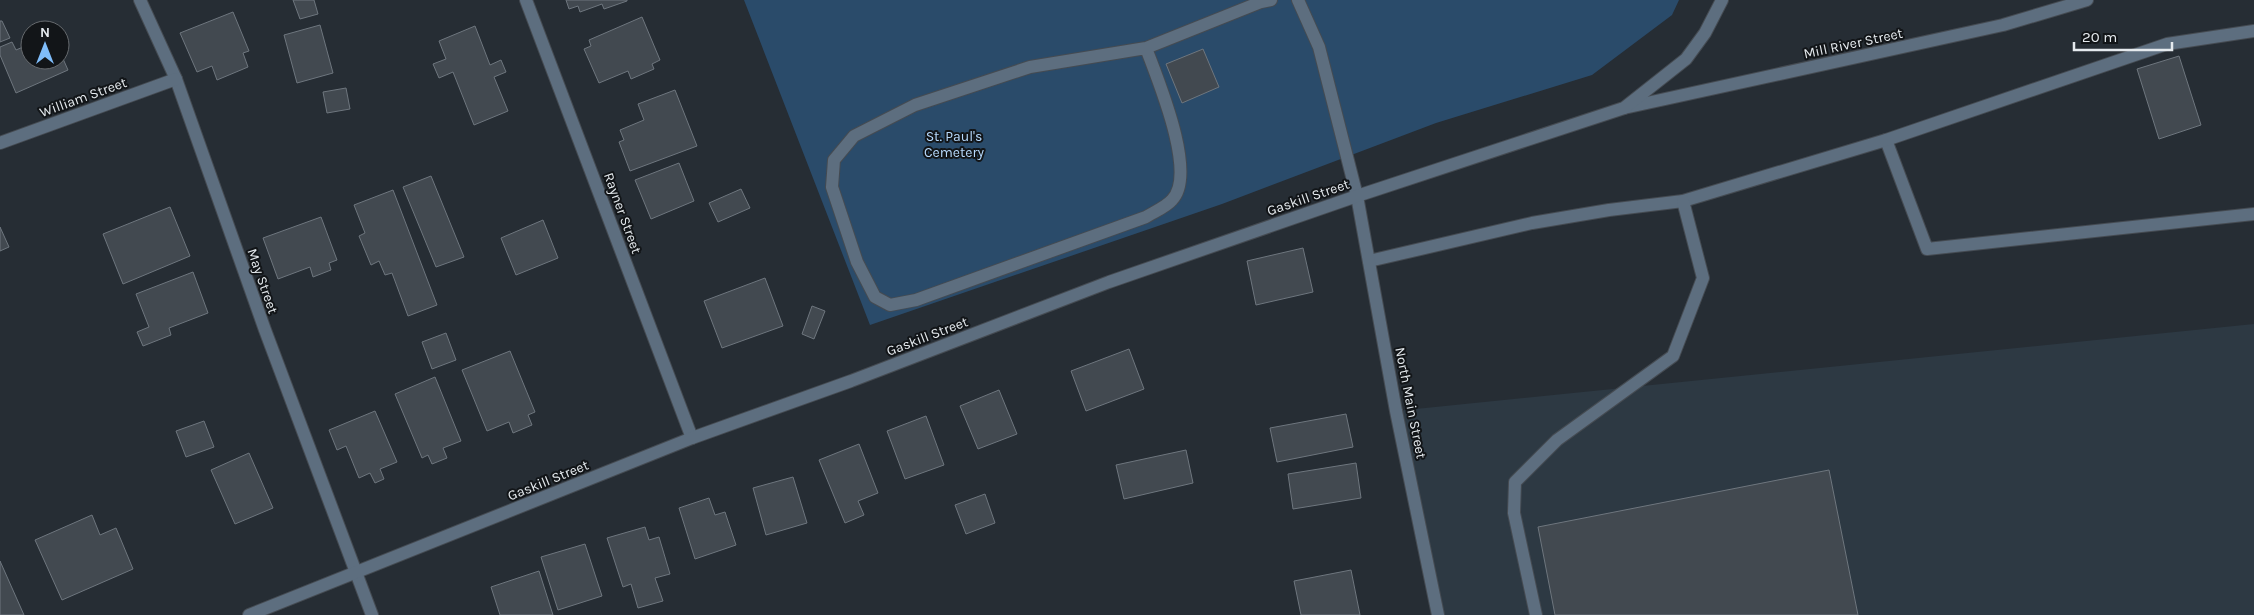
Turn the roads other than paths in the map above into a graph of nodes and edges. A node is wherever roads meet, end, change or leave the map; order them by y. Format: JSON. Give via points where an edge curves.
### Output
{"nodes":[{"id":1,"x":140,"y":0,"type":"edge"},
{"id":2,"x":526,"y":0,"type":"edge"},
{"id":3,"x":1272,"y":0,"type":"edge"},
{"id":4,"x":1298,"y":0,"type":"edge"},
{"id":5,"x":1722,"y":0,"type":"edge"},
{"id":6,"x":2087,"y":0,"type":"edge"},
{"id":7,"x":2254,"y":31,"type":"edge"},
{"id":8,"x":1146,"y":48,"type":"junction"},
{"id":9,"x":176,"y":79,"type":"junction"},
{"id":10,"x":1624,"y":108,"type":"junction"},
{"id":11,"x":1886,"y":140,"type":"junction"},
{"id":12,"x":0,"y":143,"type":"edge"},
{"id":13,"x":1357,"y":196,"type":"junction"},
{"id":14,"x":1683,"y":202,"type":"junction"},
{"id":15,"x":2254,"y":214,"type":"edge"},
{"id":16,"x":1369,"y":261,"type":"junction"},
{"id":17,"x":692,"y":438,"type":"junction"},
{"id":18,"x":357,"y":572,"type":"junction"},
{"id":19,"x":248,"y":615,"type":"edge"},
{"id":20,"x":372,"y":615,"type":"edge"},
{"id":21,"x":1438,"y":615,"type":"edge"},
{"id":22,"x":1536,"y":615,"type":"edge"}],
"edges":[{"from":1,"to":9,"type":"street","name":"May Street"},
{"from":2,"to":17,"type":"street","name":"Rayner Street"},
{"from":3,"to":8,"type":"street"},
{"from":4,"to":13,"type":"street","name":"North Main Street","via":[[1319,47]]},
{"from":5,"to":10,"type":"street","via":[[1705,33],[1686,59]]},
{"from":6,"to":10,"type":"street","name":"Mill River Street","via":[[2004,25]]},
{"from":7,"to":11,"type":"street","via":[[2167,44]]},
{"from":8,"to":8,"type":"street","via":[[1030,67],[915,105],[854,136],[834,160],[832,187],[858,262],[875,296],[890,305],[916,300],[1146,217],[1172,200],[1180,187],[1180,159],[1169,108]]},
{"from":9,"to":12,"type":"street","name":"William Street"},
{"from":9,"to":18,"type":"street","name":"May Street","via":[[265,330]]},
{"from":10,"to":13,"type":"street","name":"Gaskill Street"},
{"from":11,"to":14,"type":"street"},
{"from":11,"to":15,"type":"street","via":[[1926,249]]},
{"from":13,"to":16,"type":"street","name":"North Main Street"},
{"from":13,"to":17,"type":"street","name":"Gaskill Street","via":[[1109,282],[852,381]]},
{"from":14,"to":16,"type":"street","via":[[1532,222]]},
{"from":14,"to":22,"type":"street","via":[[1703,278],[1673,356],[1557,440],[1515,482],[1514,513]]},
{"from":16,"to":21,"type":"street","name":"North Main Street"},
{"from":17,"to":18,"type":"street","name":"Gaskill Street"},
{"from":18,"to":19,"type":"street","name":"Gaskill Street"},
{"from":18,"to":20,"type":"street","name":"May Street"}]}
